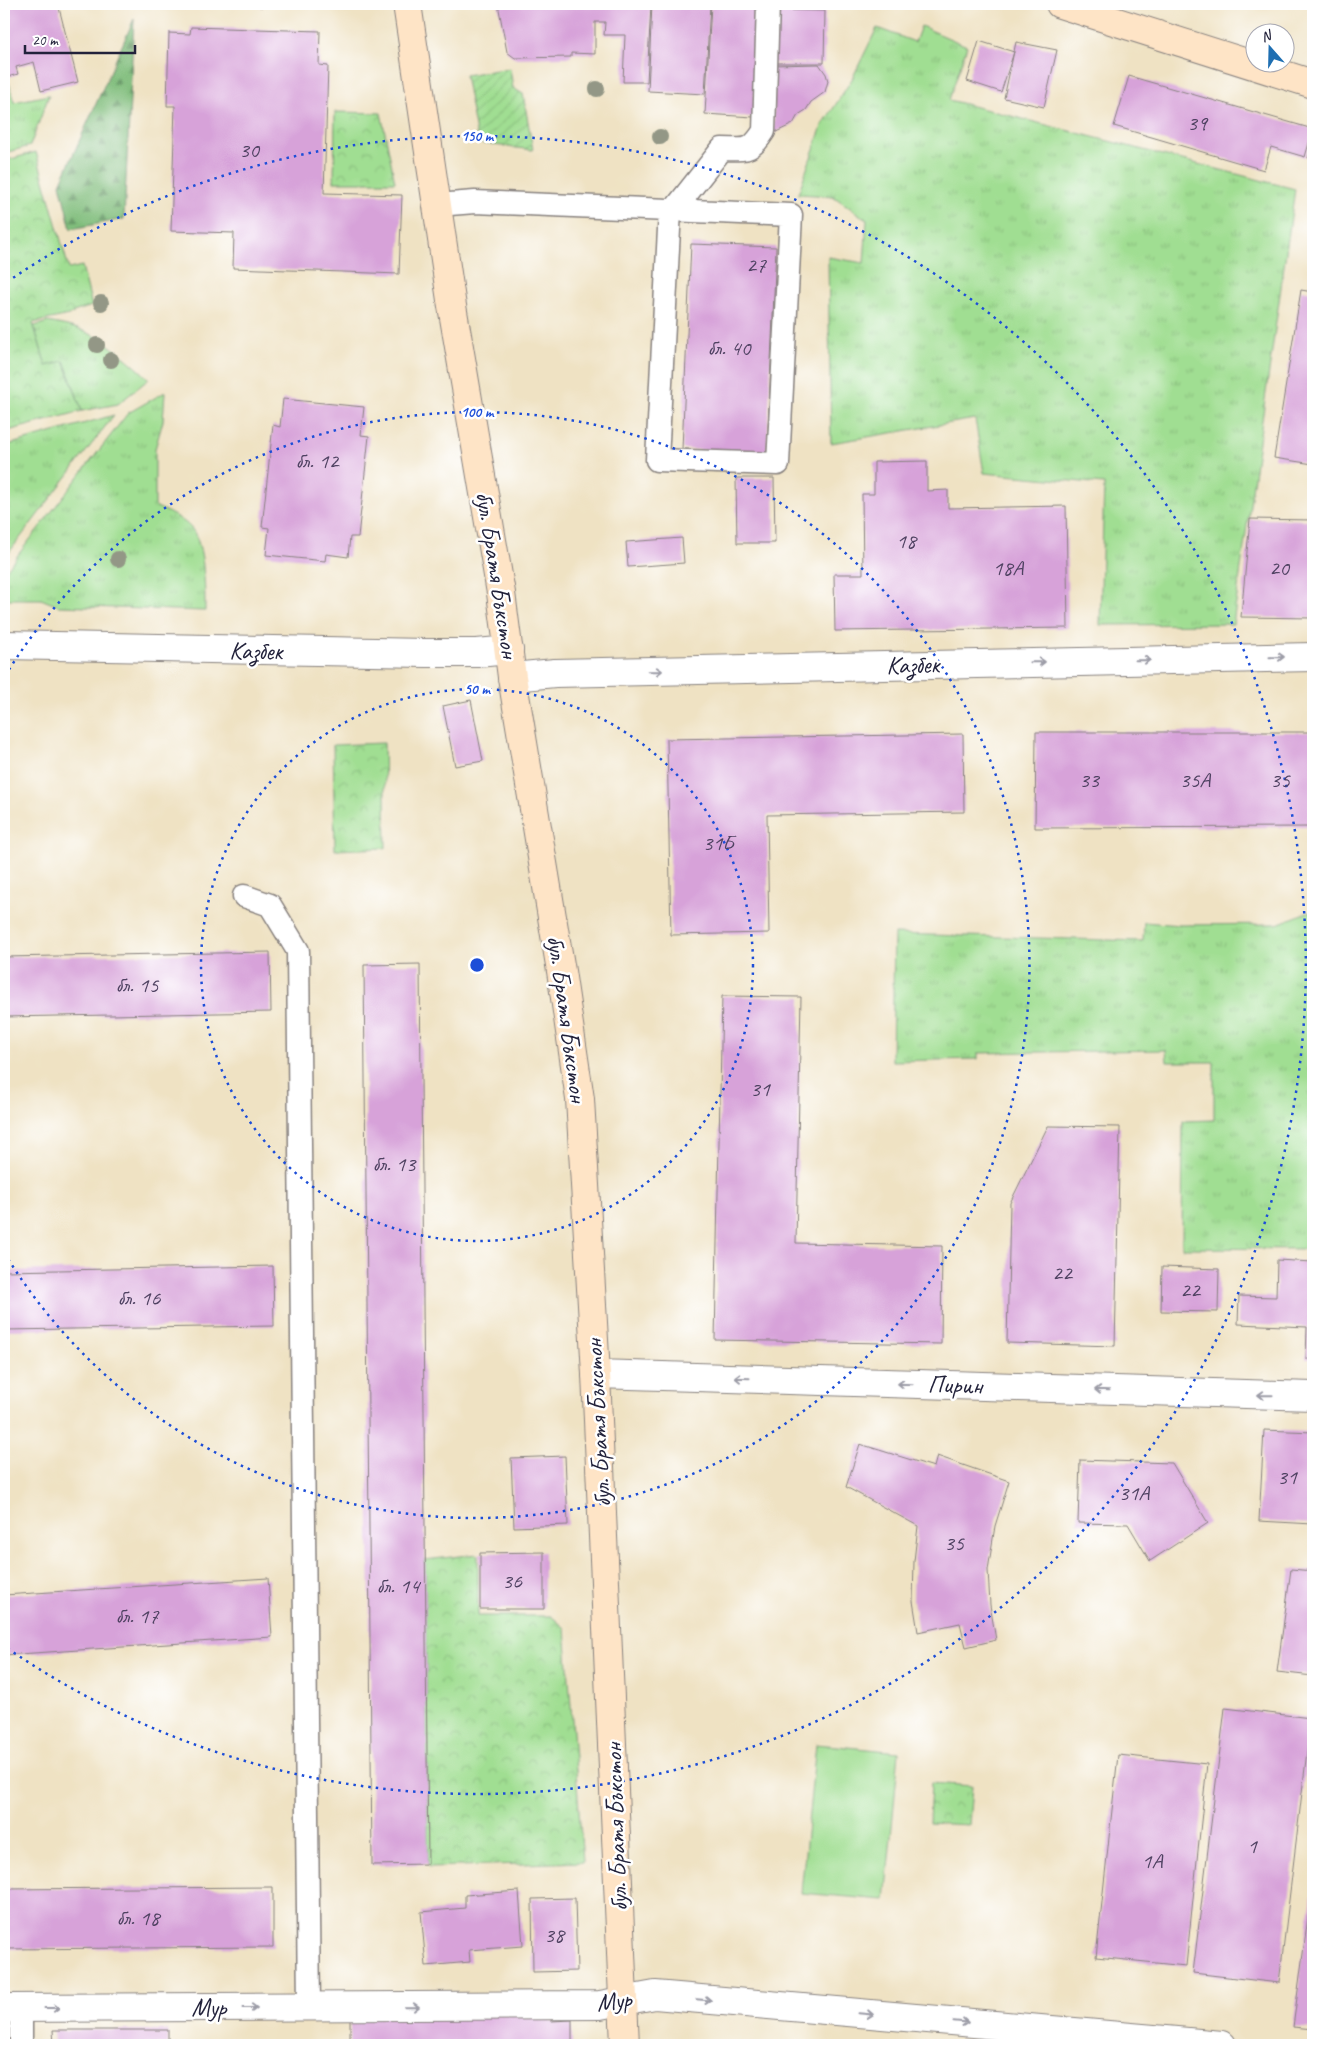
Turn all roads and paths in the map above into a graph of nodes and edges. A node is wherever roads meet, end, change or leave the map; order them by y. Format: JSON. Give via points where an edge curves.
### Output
{"nodes":[{"id":1,"x":406,"y":4,"type":"edge"},
{"id":2,"x":768,"y":4,"type":"edge"},
{"id":3,"x":1060,"y":4,"type":"edge"},
{"id":4,"x":1090,"y":9,"type":"edge"},
{"id":5,"x":1313,"y":84,"type":"edge"},
{"id":6,"x":437,"y":206,"type":"junction"},
{"id":7,"x":672,"y":210,"type":"junction"},
{"id":8,"x":4,"y":645,"type":"edge"},
{"id":9,"x":509,"y":650,"type":"junction"},
{"id":10,"x":1313,"y":657,"type":"edge"},
{"id":11,"x":512,"y":677,"type":"junction"},
{"id":12,"x":244,"y":896,"type":"dead end"},
{"id":13,"x":596,"y":1374,"type":"junction"},
{"id":14,"x":1313,"y":1396,"type":"edge"},
{"id":15,"x":624,"y":2001,"type":"junction"},
{"id":16,"x":13,"y":2008,"type":"edge"},
{"id":17,"x":309,"y":2008,"type":"junction"},
{"id":18,"x":21,"y":2045,"type":"edge"},
{"id":19,"x":626,"y":2045,"type":"edge"},
{"id":20,"x":1222,"y":2045,"type":"edge"}],
"edges":[{"from":1,"to":6,"type":"street","name":"бул. Братя Бъкстон"},
{"from":2,"to":7,"type":"lane","via":[[764,131],[747,150],[722,149]]},
{"from":3,"to":4,"type":"street"},
{"from":4,"to":5,"type":"street"},
{"from":6,"to":7,"type":"lane","via":[[475,202]]},
{"from":6,"to":9,"type":"street","name":"бул. Братя Бъкстон"},
{"from":7,"to":7,"type":"lane","via":[[791,215],[778,464],[657,460]]},
{"from":8,"to":9,"type":"street","name":"Казбек","via":[[426,653]]},
{"from":9,"to":11,"type":"street","name":"бул. Братя Бъкстон"},
{"from":11,"to":10,"type":"street","name":"Казбек","one_way":true,"via":[[572,673]]},
{"from":11,"to":13,"type":"street","name":"бул. Братя Бъкстон","via":[[580,1099]]},
{"from":12,"to":17,"type":"lane","via":[[270,905],[298,951]]},
{"from":14,"to":13,"type":"street","name":"Пирин","one_way":true},
{"from":13,"to":15,"type":"street","name":"бул. Братя Бъкстон"},
{"from":17,"to":15,"type":"street","name":"Мур","one_way":true,"via":[[600,2005]]},
{"from":15,"to":19,"type":"street","name":"бул. Братя Бъкстон"},
{"from":15,"to":20,"type":"street","name":"Мур","one_way":true,"via":[[655,1995]]},
{"from":16,"to":17,"type":"street","name":"Мур","one_way":true},
{"from":16,"to":18,"type":"lane"}]}
